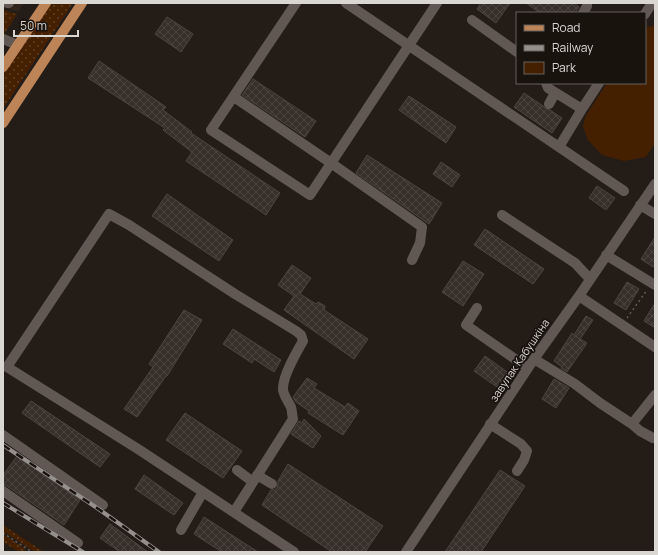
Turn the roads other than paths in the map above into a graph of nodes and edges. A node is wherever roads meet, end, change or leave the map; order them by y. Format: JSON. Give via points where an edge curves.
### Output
{"nodes":[{"id":1,"x":46,"y":3,"type":"edge"},
{"id":2,"x":82,"y":3,"type":"edge"},
{"id":3,"x":296,"y":3,"type":"edge"},
{"id":4,"x":346,"y":3,"type":"edge"},
{"id":5,"x":437,"y":3,"type":"edge"},
{"id":6,"x":652,"y":3,"type":"edge"},
{"id":7,"x":646,"y":12,"type":"edge"},
{"id":8,"x":472,"y":20,"type":"dead end"},
{"id":9,"x":3,"y":39,"type":"edge"},
{"id":10,"x":18,"y":44,"type":"junction"},
{"id":11,"x":409,"y":45,"type":"junction"},
{"id":12,"x":516,"y":51,"type":"edge"},
{"id":13,"x":3,"y":67,"type":"edge"},
{"id":14,"x":546,"y":84,"type":"edge"},
{"id":15,"x":598,"y":84,"type":"edge"},
{"id":16,"x":555,"y":93,"type":"junction"},
{"id":17,"x":234,"y":97,"type":"junction"},
{"id":18,"x":549,"y":104,"type":"dead end"},
{"id":19,"x":582,"y":109,"type":"junction"},
{"id":20,"x":3,"y":123,"type":"edge"},
{"id":21,"x":559,"y":147,"type":"junction"},
{"id":22,"x":331,"y":163,"type":"junction"},
{"id":23,"x":655,"y":184,"type":"edge"},
{"id":24,"x":624,"y":191,"type":"dead end"},
{"id":25,"x":640,"y":206,"type":"junction"},
{"id":26,"x":655,"y":214,"type":"edge"},
{"id":27,"x":502,"y":215,"type":"dead end"},
{"id":28,"x":606,"y":255,"type":"junction"},
{"id":29,"x":412,"y":260,"type":"dead end"},
{"id":30,"x":590,"y":279,"type":"junction"},
{"id":31,"x":654,"y":284,"type":"edge"},
{"id":32,"x":579,"y":296,"type":"junction"},
{"id":33,"x":477,"y":308,"type":"dead end"},
{"id":34,"x":654,"y":344,"type":"edge"},
{"id":35,"x":531,"y":363,"type":"junction"},
{"id":36,"x":655,"y":396,"type":"edge"},
{"id":37,"x":490,"y":424,"type":"junction"},
{"id":38,"x":632,"y":424,"type":"junction"},
{"id":39,"x":3,"y":435,"type":"edge"},
{"id":40,"x":655,"y":438,"type":"edge"},
{"id":41,"x":238,"y":470,"type":"dead end"},
{"id":42,"x":517,"y":471,"type":"dead end"},
{"id":43,"x":255,"y":478,"type":"junction"},
{"id":44,"x":272,"y":484,"type":"dead end"},
{"id":45,"x":3,"y":490,"type":"edge"},
{"id":46,"x":204,"y":492,"type":"junction"},
{"id":47,"x":103,"y":505,"type":"dead end"},
{"id":48,"x":234,"y":512,"type":"junction"},
{"id":49,"x":181,"y":530,"type":"dead end"},
{"id":50,"x":78,"y":543,"type":"dead end"},
{"id":51,"x":294,"y":552,"type":"edge"},
{"id":52,"x":406,"y":552,"type":"edge"}],
"edges":[{"from":1,"to":10,"type":"main road"},
{"from":2,"to":20,"type":"main road"},
{"from":3,"to":17,"type":"street"},
{"from":4,"to":11,"type":"street"},
{"from":5,"to":11,"type":"street"},
{"from":6,"to":7,"type":"street"},
{"from":8,"to":12,"type":"street"},
{"from":9,"to":10,"type":"street"},
{"from":10,"to":13,"type":"main road"},
{"from":11,"to":21,"type":"street"},
{"from":11,"to":22,"type":"street"},
{"from":14,"to":16,"type":"street"},
{"from":15,"to":19,"type":"street"},
{"from":16,"to":18,"type":"street"},
{"from":16,"to":19,"type":"street"},
{"from":17,"to":22,"type":"street"},
{"from":17,"to":22,"type":"street","via":[[211,130],[310,195]]},
{"from":19,"to":21,"type":"street"},
{"from":21,"to":24,"type":"street"},
{"from":22,"to":29,"type":"street","via":[[422,227],[420,243]]},
{"from":23,"to":25,"type":"street","name":"завулак Кабушкіна"},
{"from":25,"to":26,"type":"street"},
{"from":25,"to":28,"type":"street","name":"завулак Кабушкіна"},
{"from":27,"to":30,"type":"street","via":[[574,263]]},
{"from":28,"to":30,"type":"street","name":"завулак Кабушкіна"},
{"from":28,"to":31,"type":"street"},
{"from":30,"to":32,"type":"street","name":"завулак Кабушкіна"},
{"from":32,"to":34,"type":"street"},
{"from":32,"to":35,"type":"street","name":"завулак Кабушкіна"},
{"from":33,"to":35,"type":"street","via":[[466,326]]},
{"from":35,"to":37,"type":"street","name":"завулак Кабушкіна"},
{"from":35,"to":38,"type":"street","via":[[575,384]]},
{"from":36,"to":38,"type":"street"},
{"from":37,"to":42,"type":"street","via":[[521,444],[527,451]]},
{"from":37,"to":52,"type":"street","name":"завулак Кабушкіна"},
{"from":38,"to":40,"type":"street"},
{"from":39,"to":47,"type":"street"},
{"from":41,"to":43,"type":"street"},
{"from":43,"to":44,"type":"street"},
{"from":43,"to":46,"type":"street","via":[[293,419],[292,408],[283,389],[288,369],[303,341],[301,336],[109,214],[6,367]]},
{"from":43,"to":48,"type":"street"},
{"from":45,"to":50,"type":"street"},
{"from":46,"to":48,"type":"street"},
{"from":46,"to":49,"type":"street"},
{"from":48,"to":51,"type":"street"}]}
